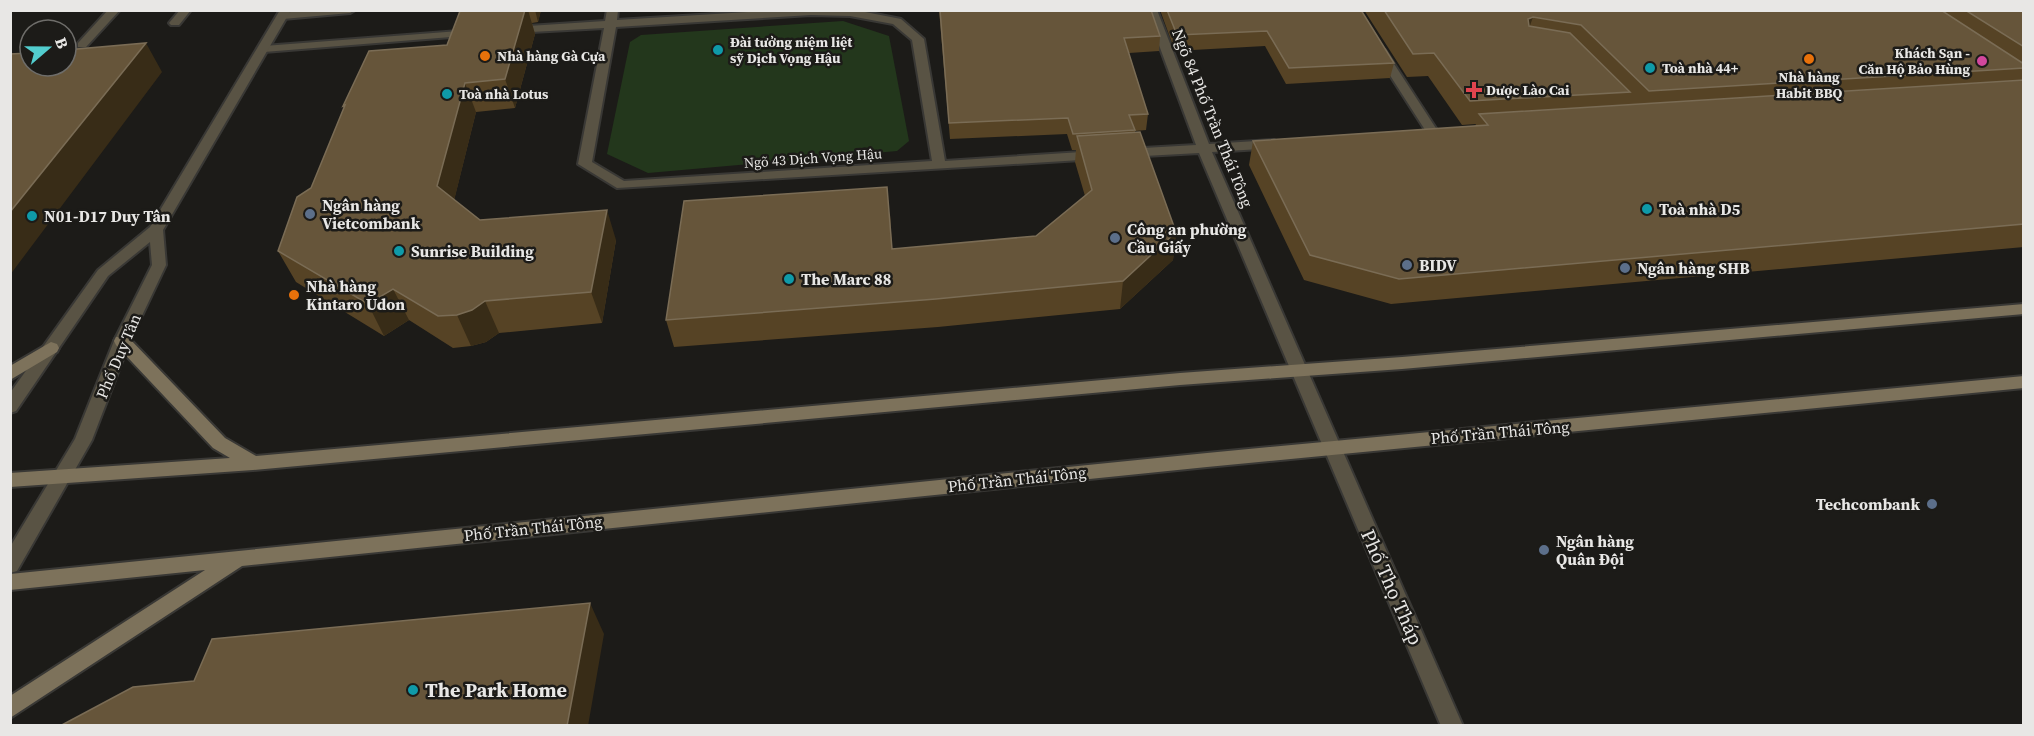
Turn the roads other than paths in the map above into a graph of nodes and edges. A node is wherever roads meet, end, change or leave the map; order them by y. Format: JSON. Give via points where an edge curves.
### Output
{"nodes":[{"id":1,"x":115,"y":10,"type":"edge"},
{"id":2,"x":186,"y":10,"type":"edge"},
{"id":3,"x":350,"y":10,"type":"edge"},
{"id":4,"x":1151,"y":10,"type":"edge"},
{"id":5,"x":284,"y":13,"type":"edge"},
{"id":6,"x":612,"y":16,"type":"edge"},
{"id":7,"x":176,"y":23,"type":"dead end"},
{"id":8,"x":504,"y":30,"type":"edge"},
{"id":9,"x":481,"y":32,"type":"edge"},
{"id":10,"x":1373,"y":39,"type":"edge"},
{"id":11,"x":82,"y":45,"type":"dead end"},
{"id":12,"x":264,"y":49,"type":"junction"},
{"id":13,"x":1434,"y":134,"type":"edge"},
{"id":14,"x":1284,"y":143,"type":"edge"},
{"id":15,"x":1204,"y":148,"type":"junction"},
{"id":16,"x":939,"y":165,"type":"junction"},
{"id":17,"x":156,"y":230,"type":"junction"},
{"id":18,"x":2024,"y":309,"type":"edge"},
{"id":19,"x":122,"y":341,"type":"junction"},
{"id":20,"x":51,"y":348,"type":"junction"},
{"id":21,"x":1300,"y":371,"type":"junction"},
{"id":22,"x":10,"y":374,"type":"edge"},
{"id":23,"x":2024,"y":382,"type":"edge"},
{"id":24,"x":10,"y":407,"type":"edge"},
{"id":25,"x":1331,"y":448,"type":"junction"},
{"id":26,"x":253,"y":463,"type":"junction"},
{"id":27,"x":60,"y":477,"type":"junction"},
{"id":28,"x":10,"y":480,"type":"edge"},
{"id":29,"x":240,"y":557,"type":"junction"},
{"id":30,"x":10,"y":565,"type":"edge"},
{"id":31,"x":10,"y":582,"type":"edge"},
{"id":32,"x":10,"y":708,"type":"edge"},
{"id":33,"x":1452,"y":726,"type":"edge"}],
"edges":[{"from":1,"to":11,"type":"street"},
{"from":2,"to":7,"type":"street"},
{"from":3,"to":5,"type":"street"},
{"from":4,"to":15,"type":"street","name":"Ngõ 84 Phố Trần Thái Tông"},
{"from":5,"to":12,"type":"street"},
{"from":6,"to":8,"type":"street"},
{"from":6,"to":16,"type":"street","via":[[811,12],[897,21],[918,39]]},
{"from":6,"to":16,"type":"street","name":"Ngõ 43 Dịch Vọng Hậu","via":[[585,164],[622,184]]},
{"from":9,"to":12,"type":"street"},
{"from":10,"to":13,"type":"street"},
{"from":12,"to":17,"type":"street"},
{"from":14,"to":15,"type":"street","name":"Ngõ 43 Dịch Vọng Hậu"},
{"from":15,"to":16,"type":"street","name":"Ngõ 43 Dịch Vọng Hậu"},
{"from":15,"to":21,"type":"street","name":"Ngõ 84 Phố Trần Thái Tông"},
{"from":17,"to":19,"type":"street","name":"Phố Duy Tân","via":[[159,265]]},
{"from":17,"to":20,"type":"street","via":[[103,273]]},
{"from":18,"to":21,"type":"main road"},
{"from":19,"to":26,"type":"main road","via":[[219,442]]},
{"from":19,"to":27,"type":"street","name":"Phố Duy Tân","via":[[83,440]]},
{"from":20,"to":22,"type":"main road"},
{"from":20,"to":24,"type":"street"},
{"from":21,"to":25,"type":"street","name":"Ngõ 84 Phố Trần Thái Tông"},
{"from":21,"to":26,"type":"main road"},
{"from":23,"to":25,"type":"main road","name":"Phố Trần Thái Tông"},
{"from":25,"to":29,"type":"main road","name":"Phố Trần Thái Tông"},
{"from":25,"to":33,"type":"street","name":"Phố Thọ Tháp"},
{"from":26,"to":27,"type":"main road"},
{"from":27,"to":28,"type":"main road"},
{"from":27,"to":30,"type":"street","name":"Phố Duy Tân"},
{"from":29,"to":31,"type":"main road","name":"Phố Trần Thái Tông"},
{"from":29,"to":32,"type":"main road"}]}
